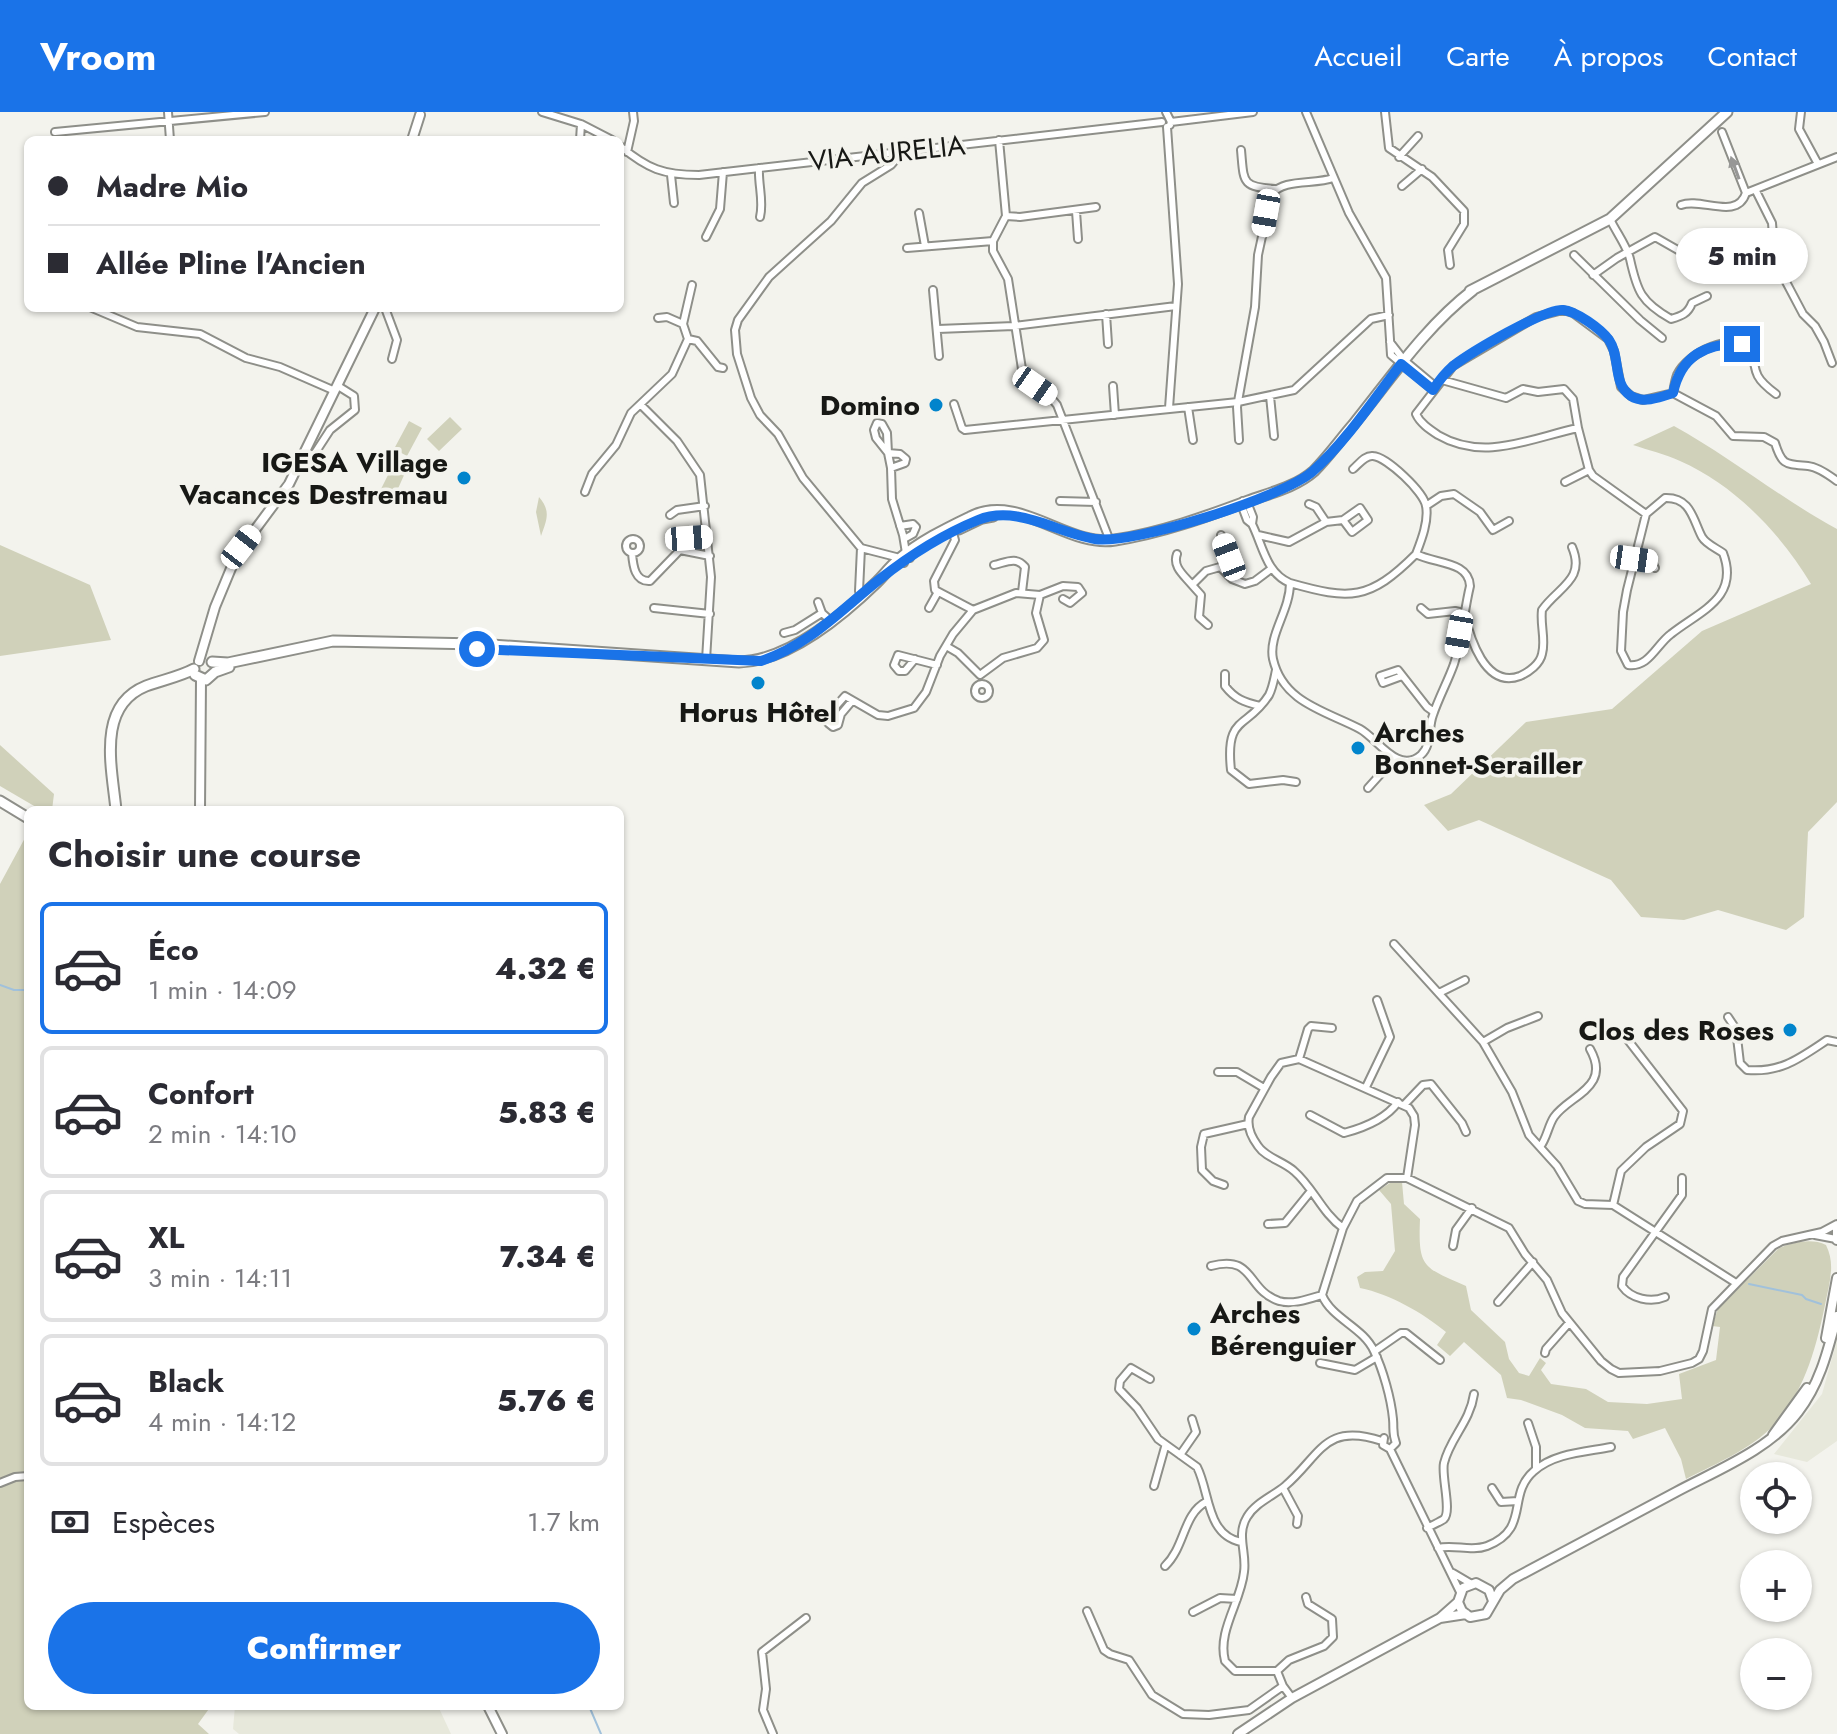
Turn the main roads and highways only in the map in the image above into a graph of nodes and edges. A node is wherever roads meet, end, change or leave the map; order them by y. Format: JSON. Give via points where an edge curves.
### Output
{"nodes":[{"id":1,"x":421,"y":113,"type":"edge"},
{"id":2,"x":1724,"y":115,"type":"edge"},
{"id":3,"x":1722,"y":132,"type":"road end"},
{"id":4,"x":413,"y":136,"type":"edge"},
{"id":5,"x":1473,"y":290,"type":"junction"},
{"id":6,"x":373,"y":312,"type":"edge"},
{"id":7,"x":1401,"y":360,"type":"junction"},
{"id":8,"x":1240,"y":502,"type":"junction"},
{"id":9,"x":1037,"y":520,"type":"junction"},
{"id":10,"x":905,"y":557,"type":"junction"},
{"id":11,"x":204,"y":670,"type":"junction"},
{"id":12,"x":0,"y":801,"type":"edge"},
{"id":13,"x":116,"y":806,"type":"edge"},
{"id":14,"x":200,"y":806,"type":"edge"},
{"id":15,"x":24,"y":816,"type":"edge"},
{"id":16,"x":1837,"y":1225,"type":"edge"},
{"id":17,"x":1837,"y":1239,"type":"edge"},
{"id":18,"x":1837,"y":1278,"type":"edge"},
{"id":19,"x":1837,"y":1316,"type":"edge"},
{"id":20,"x":1772,"y":1436,"type":"junction"},
{"id":21,"x":1513,"y":1579,"type":"junction"},
{"id":22,"x":1485,"y":1586,"type":"junction"},
{"id":23,"x":1493,"y":1601,"type":"junction"},
{"id":24,"x":1458,"y":1602,"type":"junction"},
{"id":25,"x":1466,"y":1614,"type":"junction"},
{"id":26,"x":1440,"y":1618,"type":"junction"},
{"id":27,"x":490,"y":1710,"type":"edge"},
{"id":28,"x":502,"y":1734,"type":"edge"},
{"id":29,"x":1238,"y":1734,"type":"edge"}],
"edges":[{"from":1,"to":4,"type":"main road"},
{"from":2,"to":3,"type":"main road"},
{"from":2,"to":5,"type":"main road","via":[[1610,219]]},
{"from":5,"to":7,"type":"main road"},
{"from":5,"to":7,"type":"main road","via":[[1445,305]]},
{"from":6,"to":11,"type":"main road","via":[[289,484],[237,554],[205,643]]},
{"from":7,"to":8,"type":"main road","via":[[1310,467]]},
{"from":7,"to":8,"type":"main road","via":[[1314,470],[1284,488]]},
{"from":8,"to":9,"type":"main road","via":[[1110,541]]},
{"from":9,"to":10,"type":"main road","via":[[992,516]]},
{"from":9,"to":10,"type":"main road","via":[[1006,511],[971,516]]},
{"from":10,"to":11,"type":"main road","via":[[831,621],[761,661],[333,641]]},
{"from":11,"to":13,"type":"main road","via":[[145,686],[126,699],[113,722]]},
{"from":11,"to":14,"type":"main road"},
{"from":12,"to":15,"type":"main road"},
{"from":16,"to":17,"type":"main road"},
{"from":18,"to":20,"type":"main road","via":[[1815,1372]]},
{"from":19,"to":20,"type":"main road","via":[[1812,1390],[1797,1414]]},
{"from":20,"to":21,"type":"main road"},
{"from":21,"to":22,"type":"main road"},
{"from":21,"to":23,"type":"main road"},
{"from":22,"to":23,"type":"main road"},
{"from":22,"to":24,"type":"main road","via":[[1470,1583]]},
{"from":23,"to":25,"type":"main road","via":[[1486,1614]]},
{"from":24,"to":25,"type":"main road"},
{"from":24,"to":26,"type":"main road"},
{"from":25,"to":26,"type":"main road"},
{"from":26,"to":29,"type":"main road","via":[[1292,1698]]},
{"from":27,"to":28,"type":"main road"}]}
